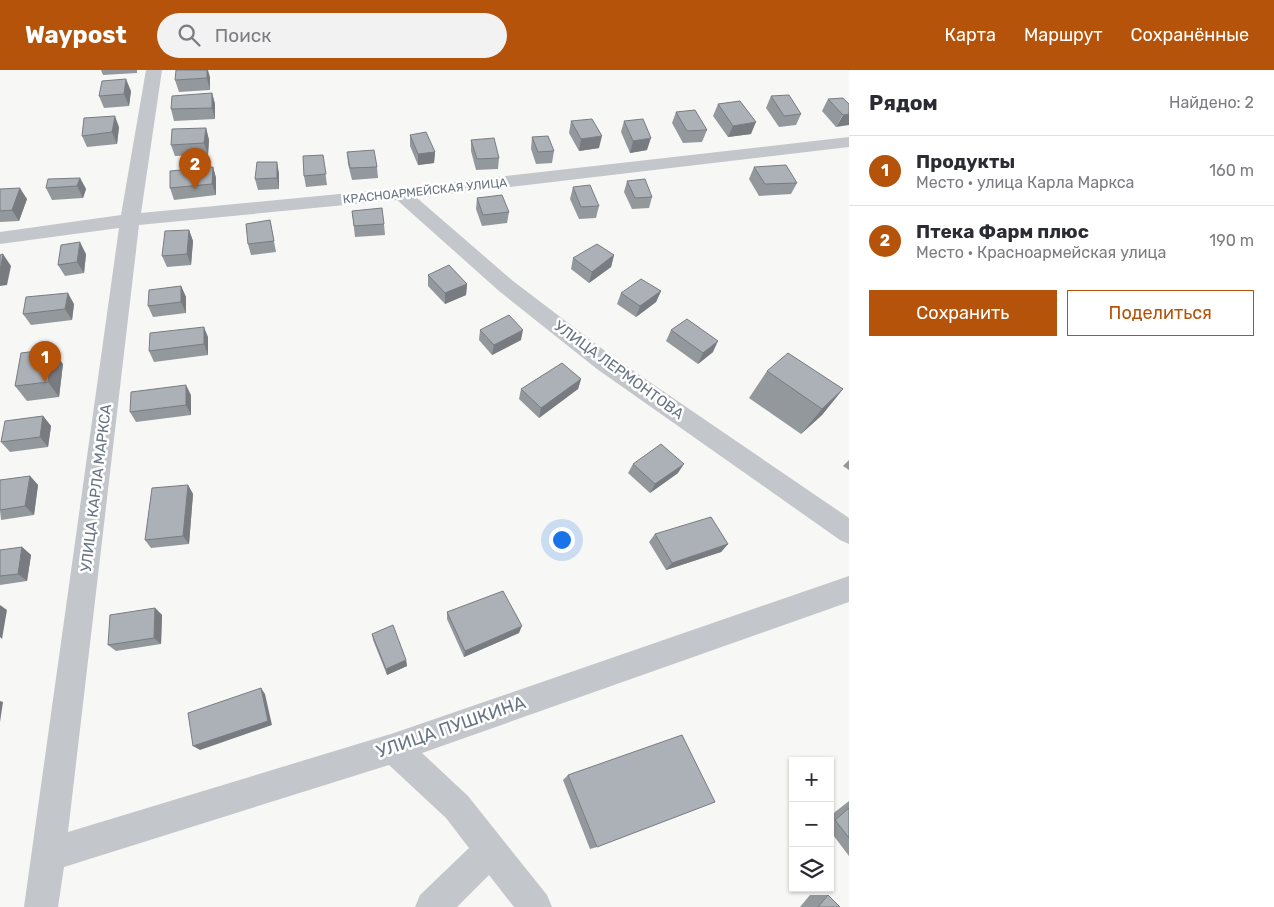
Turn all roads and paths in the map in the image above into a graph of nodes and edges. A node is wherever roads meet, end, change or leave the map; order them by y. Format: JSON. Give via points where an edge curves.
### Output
{"nodes":[{"id":1,"x":154,"y":70,"type":"edge"},
{"id":2,"x":849,"y":142,"type":"edge"},
{"id":3,"x":402,"y":194,"type":"junction"},
{"id":4,"x":130,"y":220,"type":"junction"},
{"id":5,"x":0,"y":238,"type":"edge"},
{"id":6,"x":849,"y":532,"type":"edge"},
{"id":7,"x":849,"y":589,"type":"edge"},
{"id":8,"x":394,"y":748,"type":"junction"},
{"id":9,"x":491,"y":850,"type":"junction"},
{"id":10,"x":49,"y":855,"type":"junction"},
{"id":11,"x":41,"y":907,"type":"edge"},
{"id":12,"x":432,"y":907,"type":"edge"},
{"id":13,"x":535,"y":907,"type":"edge"}],
"edges":[{"from":1,"to":4,"type":"street","name":"УЛИЦА КАРЛА МАРКСА"},
{"from":2,"to":3,"type":"street","name":"КРАСНОАРМЕЙСКАЯ УЛИЦА"},
{"from":3,"to":4,"type":"street","name":"КРАСНОАРМЕЙСКАЯ УЛИЦА"},
{"from":3,"to":6,"type":"street","name":"УЛИЦА ЛЕРМОНТОВА","via":[[506,286],[605,363]]},
{"from":4,"to":5,"type":"street","name":"КРАСНОАРМЕЙСКАЯ УЛИЦА"},
{"from":4,"to":10,"type":"street","name":"УЛИЦА КАРЛА МАРКСА"},
{"from":7,"to":8,"type":"street","name":"УЛИЦА ПУШКИНА"},
{"from":8,"to":9,"type":"street","via":[[457,807]]},
{"from":8,"to":10,"type":"street","name":"УЛИЦА ПУШКИНА"},
{"from":9,"to":12,"type":"street"},
{"from":9,"to":13,"type":"street"},
{"from":10,"to":11,"type":"street","name":"УЛИЦА КАРЛА МАРКСА"}]}
